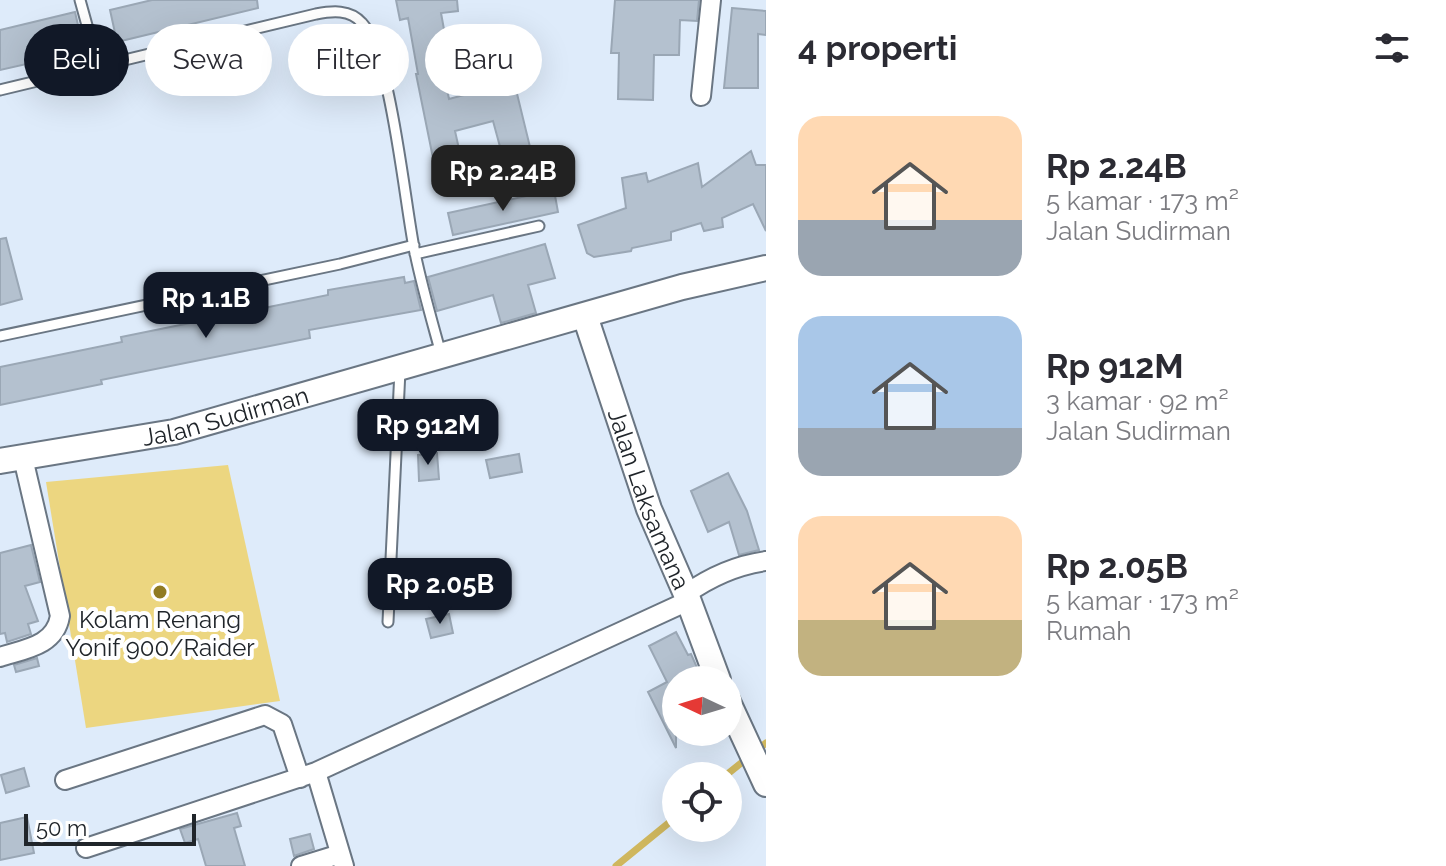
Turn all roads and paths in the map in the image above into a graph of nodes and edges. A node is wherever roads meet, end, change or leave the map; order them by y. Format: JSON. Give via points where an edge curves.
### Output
{"nodes":[{"id":1,"x":80,"y":0,"type":"edge"},
{"id":2,"x":711,"y":0,"type":"edge"},
{"id":3,"x":87,"y":24,"type":"edge"},
{"id":4,"x":129,"y":58,"type":"edge"},
{"id":5,"x":24,"y":84,"type":"edge"},
{"id":6,"x":0,"y":90,"type":"edge"},
{"id":7,"x":701,"y":96,"type":"dead end"},
{"id":8,"x":539,"y":226,"type":"dead end"},
{"id":9,"x":415,"y":250,"type":"junction"},
{"id":10,"x":766,"y":268,"type":"edge"},
{"id":11,"x":585,"y":316,"type":"junction"},
{"id":12,"x":0,"y":336,"type":"edge"},
{"id":13,"x":441,"y":356,"type":"junction"},
{"id":14,"x":400,"y":368,"type":"junction"},
{"id":15,"x":11,"y":459,"type":"edge"},
{"id":16,"x":766,"y":561,"type":"edge"},
{"id":17,"x":687,"y":598,"type":"junction"},
{"id":18,"x":388,"y":622,"type":"dead end"},
{"id":19,"x":0,"y":657,"type":"edge"},
{"id":20,"x":713,"y":666,"type":"edge"},
{"id":21,"x":742,"y":732,"type":"edge"},
{"id":22,"x":308,"y":775,"type":"junction"},
{"id":23,"x":65,"y":780,"type":"dead end"},
{"id":24,"x":766,"y":784,"type":"edge"},
{"id":25,"x":86,"y":848,"type":"dead end"},
{"id":26,"x":342,"y":860,"type":"edge"},
{"id":27,"x":301,"y":866,"type":"edge"}],
"edges":[{"from":1,"to":3,"type":"lane"},
{"from":2,"to":7,"type":"street"},
{"from":4,"to":9,"type":"lane","via":[[316,14],[336,11],[354,16],[364,25],[380,63]]},
{"from":5,"to":6,"type":"lane"},
{"from":8,"to":9,"type":"lane"},
{"from":9,"to":12,"type":"lane"},
{"from":9,"to":13,"type":"lane"},
{"from":10,"to":11,"type":"main road","name":"Jalan Sudirman"},
{"from":11,"to":13,"type":"main road","name":"Jalan Sudirman"},
{"from":11,"to":17,"type":"main road","name":"Jalan Laksamana","via":[[649,509]]},
{"from":13,"to":14,"type":"main road","name":"Jalan Sudirman"},
{"from":14,"to":15,"type":"main road","name":"Jalan Sudirman","via":[[174,432]]},
{"from":14,"to":18,"type":"lane"},
{"from":15,"to":19,"type":"street","via":[[60,616],[44,642]]},
{"from":16,"to":17,"type":"street","via":[[734,568],[701,584]]},
{"from":17,"to":20,"type":"main road","name":"Jalan Laksamana"},
{"from":17,"to":22,"type":"street"},
{"from":21,"to":24,"type":"main road"},
{"from":22,"to":23,"type":"street","via":[[282,724],[265,715]]},
{"from":22,"to":25,"type":"street"},
{"from":22,"to":26,"type":"street"},
{"from":26,"to":27,"type":"street"}]}
